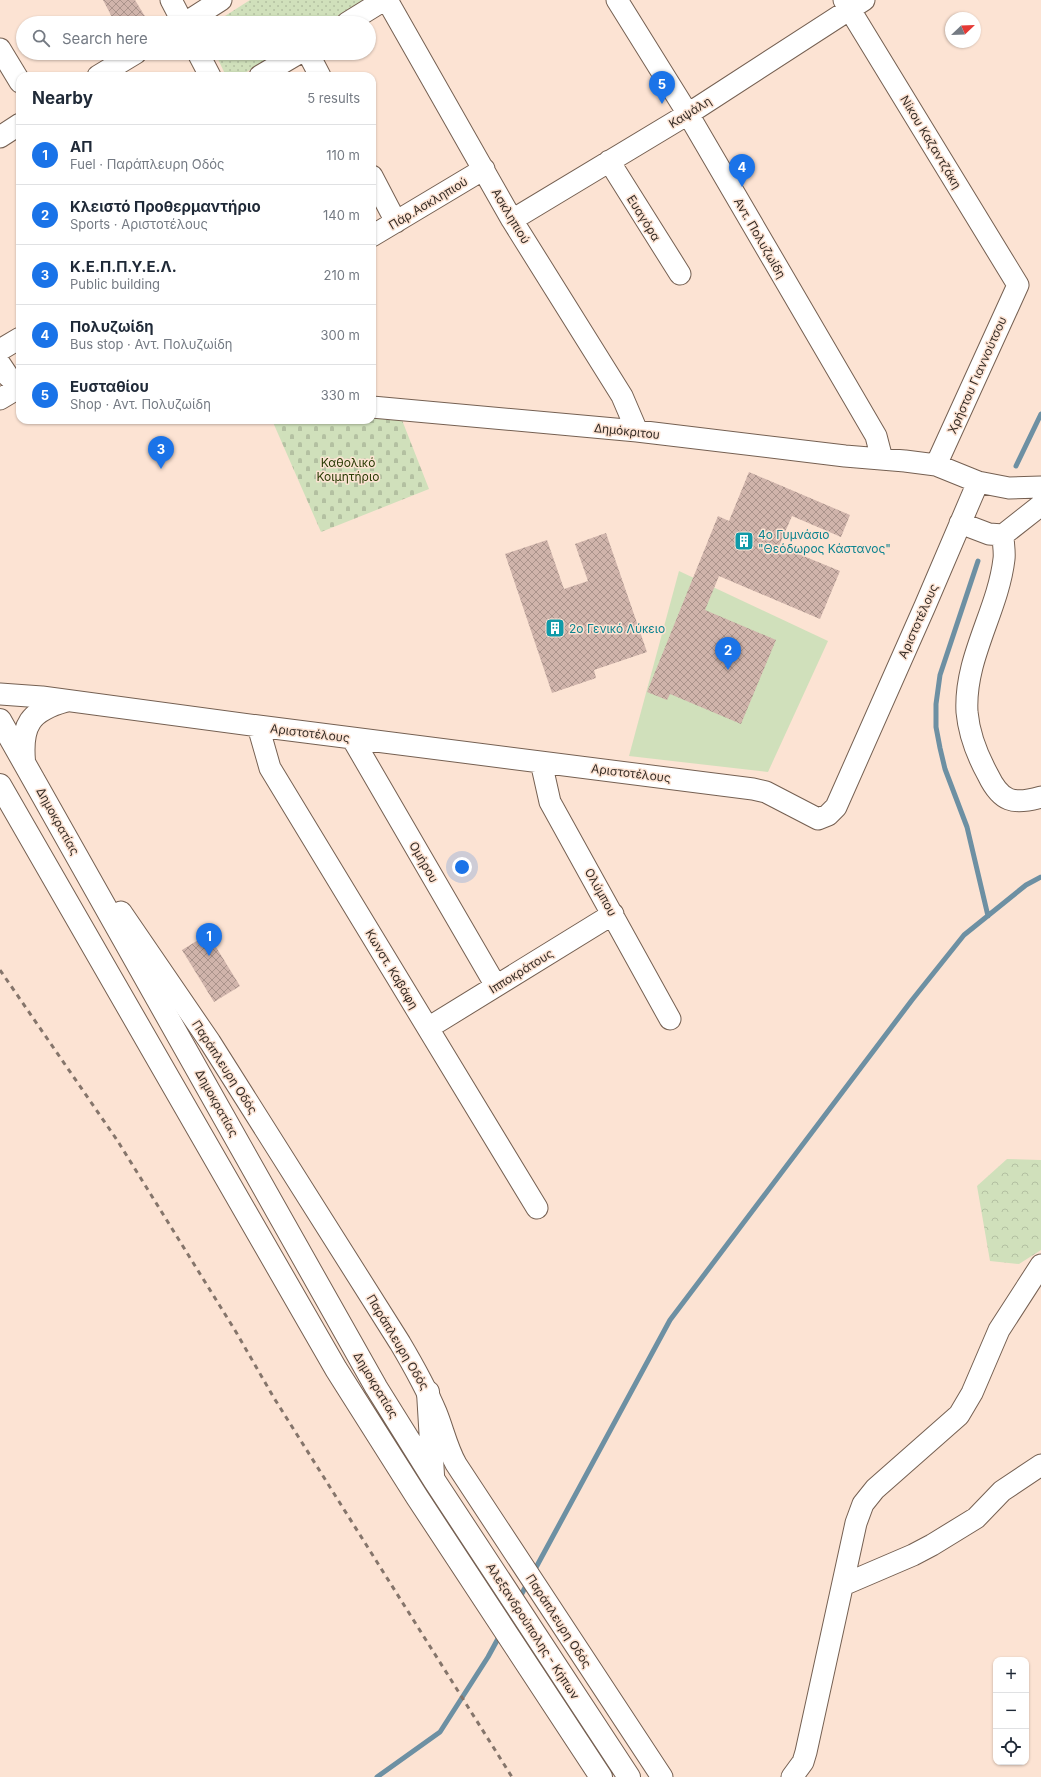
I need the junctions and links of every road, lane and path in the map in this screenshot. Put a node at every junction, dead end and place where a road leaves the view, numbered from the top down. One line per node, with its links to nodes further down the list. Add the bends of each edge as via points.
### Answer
1 (172, 0): 6 (street)
2 (221, 0): 7 (street)
3 (386, 0): 8 (street); 23 (street, Ασκληπιού)
4 (617, 0): 19 (street, Αντ. Πολυζωίδη)
5 (853, 3): 19 (street, Καψάλη); 29 (street, Νίκου Καζαντζάκη)
6 (180, 16)
7 (195, 16)
8 (360, 16)
9 (0, 49): 18 (street)
10 (124, 60): 14 (street)
11 (202, 60): 15 (street)
12 (287, 60): 16 (street)
13 (312, 60): 17 (street)
14 (105, 72)
15 (208, 72)
16 (267, 72)
17 (318, 72)
18 (16, 75)
19 (688, 114): 22 (street, Καψάλη); 38 (street, Αντ. Πολυζωίδη, via 876,436)
20 (16, 126): 21 (street)
21 (0, 136)
22 (609, 161): 25 (street, Καψάλη); 28 (street, Ευαγόρα)
23 (484, 169): 25 (street, Ασκληπιού); 26 (street, Πάρ.Ασκληπιού)
24 (376, 184): 26 (street)
25 (512, 220): 37 (street, Ασκληπιού, via 622,396)
26 (396, 222): 27 (street, Πάρ.Ασκληπιού)
27 (376, 234)
28 (680, 274)
29 (1018, 285): 39 (street, Χρήστου Γιαννούτσου)
30 (16, 340): 31 (street)
31 (0, 350)
32 (0, 364): 33 (street)
33 (16, 383)
34 (16, 389): 35 (street)
35 (0, 399)
36 (376, 407): 37 (street, Δημόκριτου)
37 (637, 431): 38 (street, Δημόκριτου)
38 (882, 459): 39 (street, Δημόκριτου)
39 (936, 465): 40 (street, Δημόκριτου)
40 (978, 482): 41 (street, Δημόκριτου, via 1009,488); 43 (street, Αριστοτέλους)
41 (1041, 487)
42 (1041, 505): 44 (street)
43 (960, 524): 44 (street, via 990,534); 51 (street, Αριστοτέλους, via 836,807 828,815 818,819 766,792 753,789)
44 (1003, 535): 53 (street, via 1005,558 997,597 974,659 967,712 981,763 1001,795 1013,802)
45 (0, 694): 46 (street, Αριστοτέλους)
46 (65, 700): 48 (street, Αριστοτέλους); 50 (highway, via 41,710 30,721 24,737)
47 (0, 720): 50 (highway, Δημοκρατίας)
48 (258, 726): 49 (street, Αριστοτέλους); 59 (street, Κωνστ. Καβάφη, via 270,768)
49 (352, 738): 51 (street, Αριστοτέλους); 57 (street, Ομήρου)
50 (25, 762): 54 (highway, Δημοκρατίας)
51 (541, 762): 56 (street, Ολύμπου, via 550,802)
52 (0, 785): 65 (highway, Δημοκρατίας, via 336,1369)
53 (1041, 797)
54 (77, 856): 55 (highway); 64 (highway, Δημοκρατίας, via 362,1363)
55 (121, 912): 62 (street, Παράπλευρη Οδός, via 210,1042 400,1343)
56 (613, 914): 57 (street, Ιπποκράτους); 58 (street, Ολύμπου)
57 (496, 986): 59 (street, Ιπποκράτους)
58 (670, 1019)
59 (428, 1028): 60 (street, Κωνστ. Καβάφη)
60 (538, 1208)
61 (1041, 1265): 66 (street, via 999,1330 972,1393 959,1415 875,1489 863,1504 856,1523)
62 (428, 1392): 64 (highway); 69 (street, Παράπλευρη Οδός, via 456,1464)
63 (1041, 1465): 66 (street, via 1002,1491 976,1518 932,1545)
64 (435, 1482): 68 (highway, Αλεξανδρούπολης - Κήπων)
65 (417, 1497): 67 (highway, Αλεξανδρούπολης - Κήπων)
66 (843, 1585): 70 (street, via 806,1752 803,1762)
67 (597, 1771)
68 (629, 1777)
69 (662, 1777)
70 (792, 1777)

